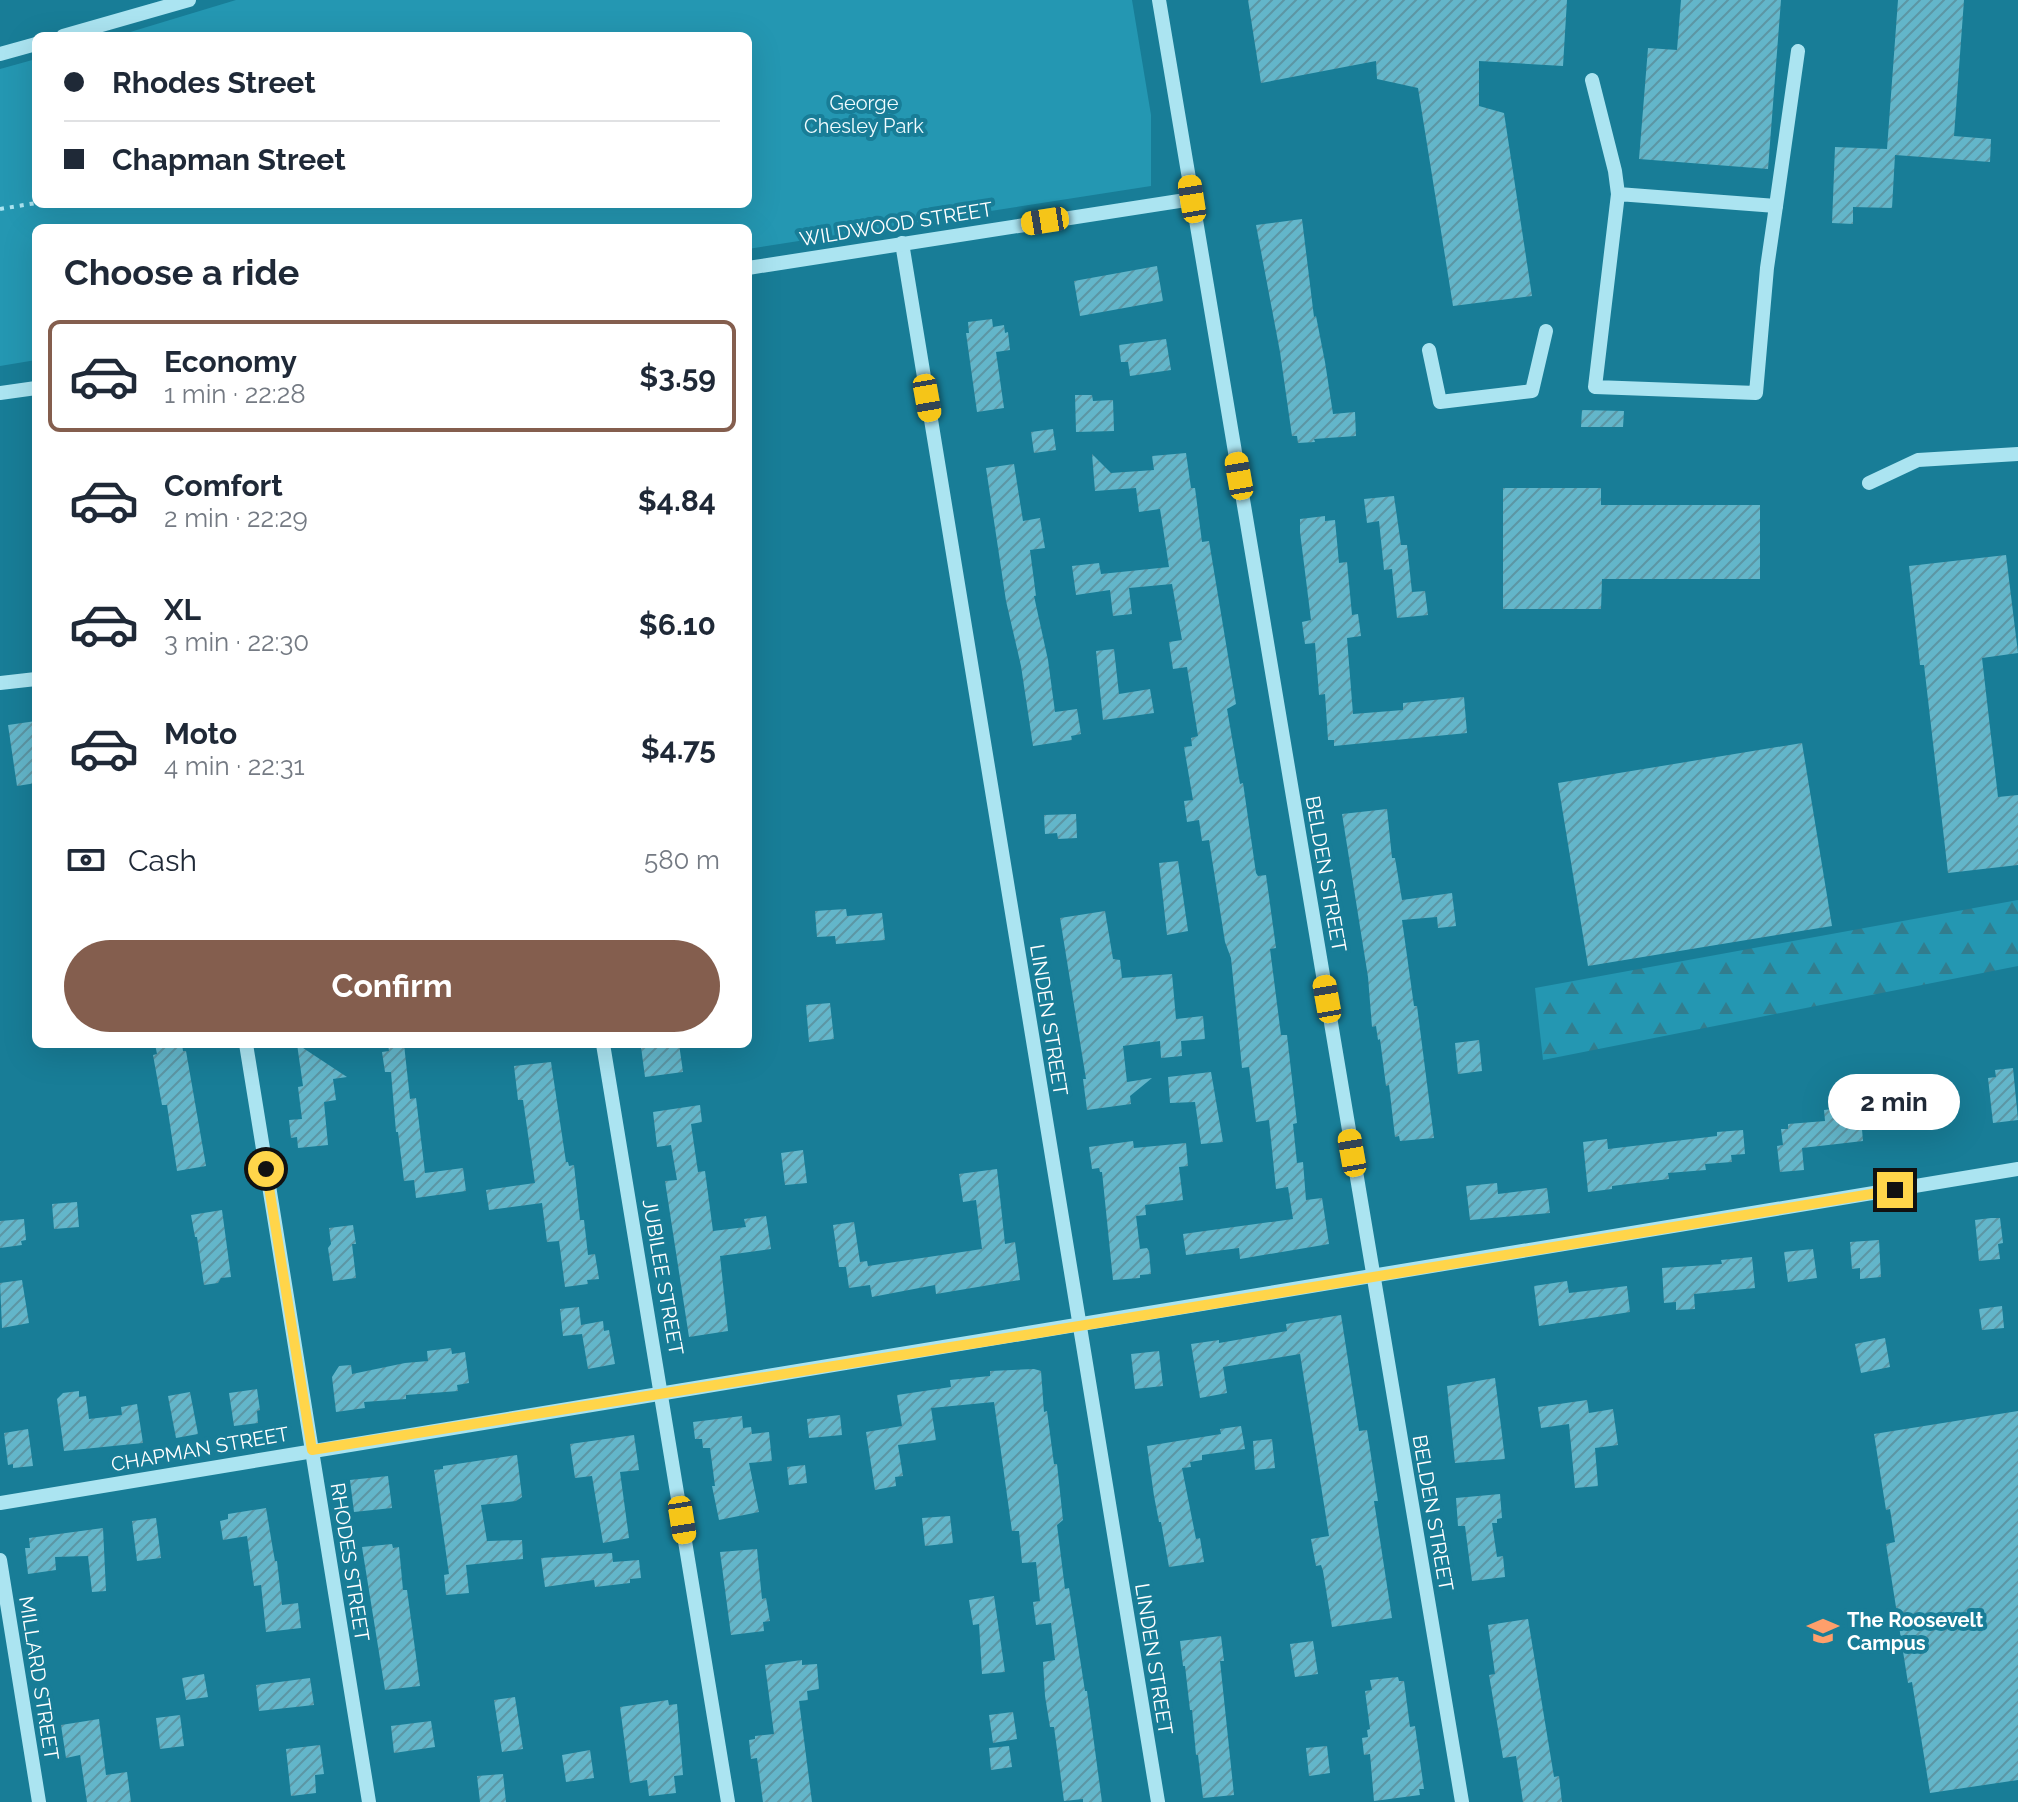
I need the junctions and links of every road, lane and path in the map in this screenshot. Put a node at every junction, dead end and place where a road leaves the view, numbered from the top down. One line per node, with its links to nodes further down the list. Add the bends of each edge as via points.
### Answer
1 (189, 0): 3 (street)
2 (1159, 0): 9 (street, BELDEN STREET)
3 (77, 32)
4 (32, 45): 6 (street)
5 (1798, 51): 11 (street)
6 (0, 54)
7 (1592, 80): 8 (street)
8 (1618, 194): 11 (street); 11 (street, via 1595,387 1756,393)
9 (1192, 199): 13 (street, WILDWOOD STREET); 26 (street, BELDEN STREET)
10 (32, 204): 12 (path)
11 (1776, 206)
12 (0, 209)
13 (902, 243): 14 (street, WILDWOOD STREET); 27 (street, LINDEN STREET)
14 (752, 267)
15 (1546, 331): 16 (street, via 1532,391 1440,402)
16 (1429, 350)
17 (32, 389): 18 (street)
18 (0, 393)
19 (2018, 454): 20 (street, via 1918,460)
20 (1869, 483)
21 (32, 679): 22 (street)
22 (0, 683)
23 (247, 1048): 29 (street, RHODES STREET)
24 (604, 1048): 28 (street, JUBILEE STREET)
25 (2018, 1169): 26 (street, CHAPMAN STREET)
26 (1373, 1276): 27 (street, CHAPMAN STREET); 36 (street, BELDEN STREET)
27 (1079, 1326): 28 (street, CHAPMAN STREET); 35 (street, LINDEN STREET)
28 (662, 1394): 29 (street, CHAPMAN STREET); 34 (street, JUBILEE STREET)
29 (312, 1450): 30 (street, CHAPMAN STREET); 33 (street, RHODES STREET)
30 (0, 1503)
31 (0, 1560): 32 (street, MILLARD STREET)
32 (39, 1802)
33 (369, 1802)
34 (728, 1802)
35 (1158, 1802)
36 (1462, 1802)

